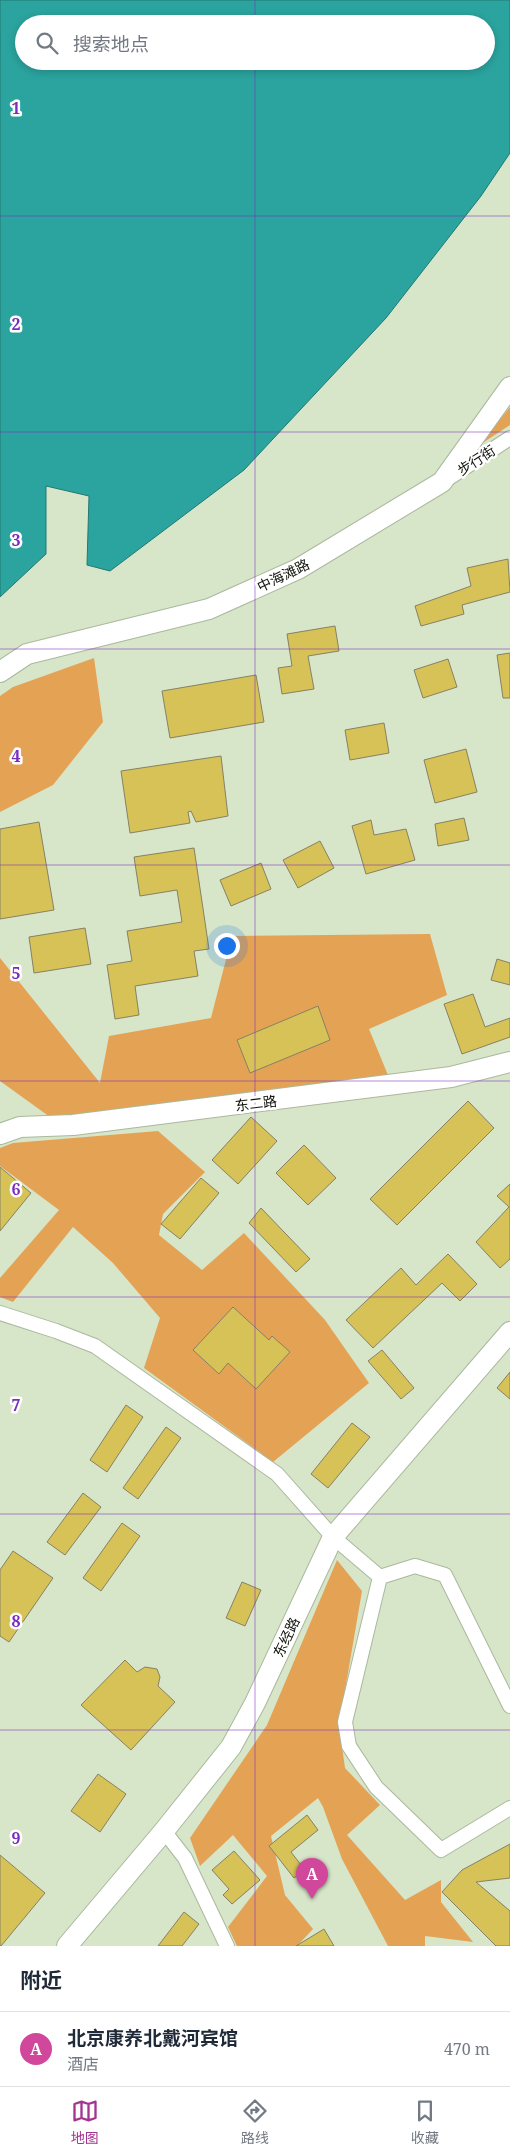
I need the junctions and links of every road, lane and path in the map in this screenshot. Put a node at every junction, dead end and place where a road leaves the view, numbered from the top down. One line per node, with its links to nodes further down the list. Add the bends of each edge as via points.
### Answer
1 (510, 387): 3 (main road, 中海滩路)
2 (510, 438): 3 (street, 步行街)
3 (442, 482): 4 (main road, 中海滩路, via 298,569 209,609 27,654)
4 (0, 672)
5 (510, 1062): 6 (main road, 东二路, via 452,1077 73,1125 20,1127)
6 (0, 1134)
7 (0, 1313): 9 (street, via 95,1346 276,1474)
8 (510, 1332): 9 (main road, 东经路)
9 (333, 1537): 10 (street); 13 (main road, 东经路, via 256,1703 232,1747)
10 (380, 1577): 11 (street, via 415,1566 445,1575); 12 (street, via 345,1722 349,1746 376,1787 441,1850)
11 (510, 1706)
12 (510, 1808)
13 (164, 1832): 14 (main road, 东经路); 15 (street, via 185,1858)
14 (68, 1946)
15 (227, 1946)

